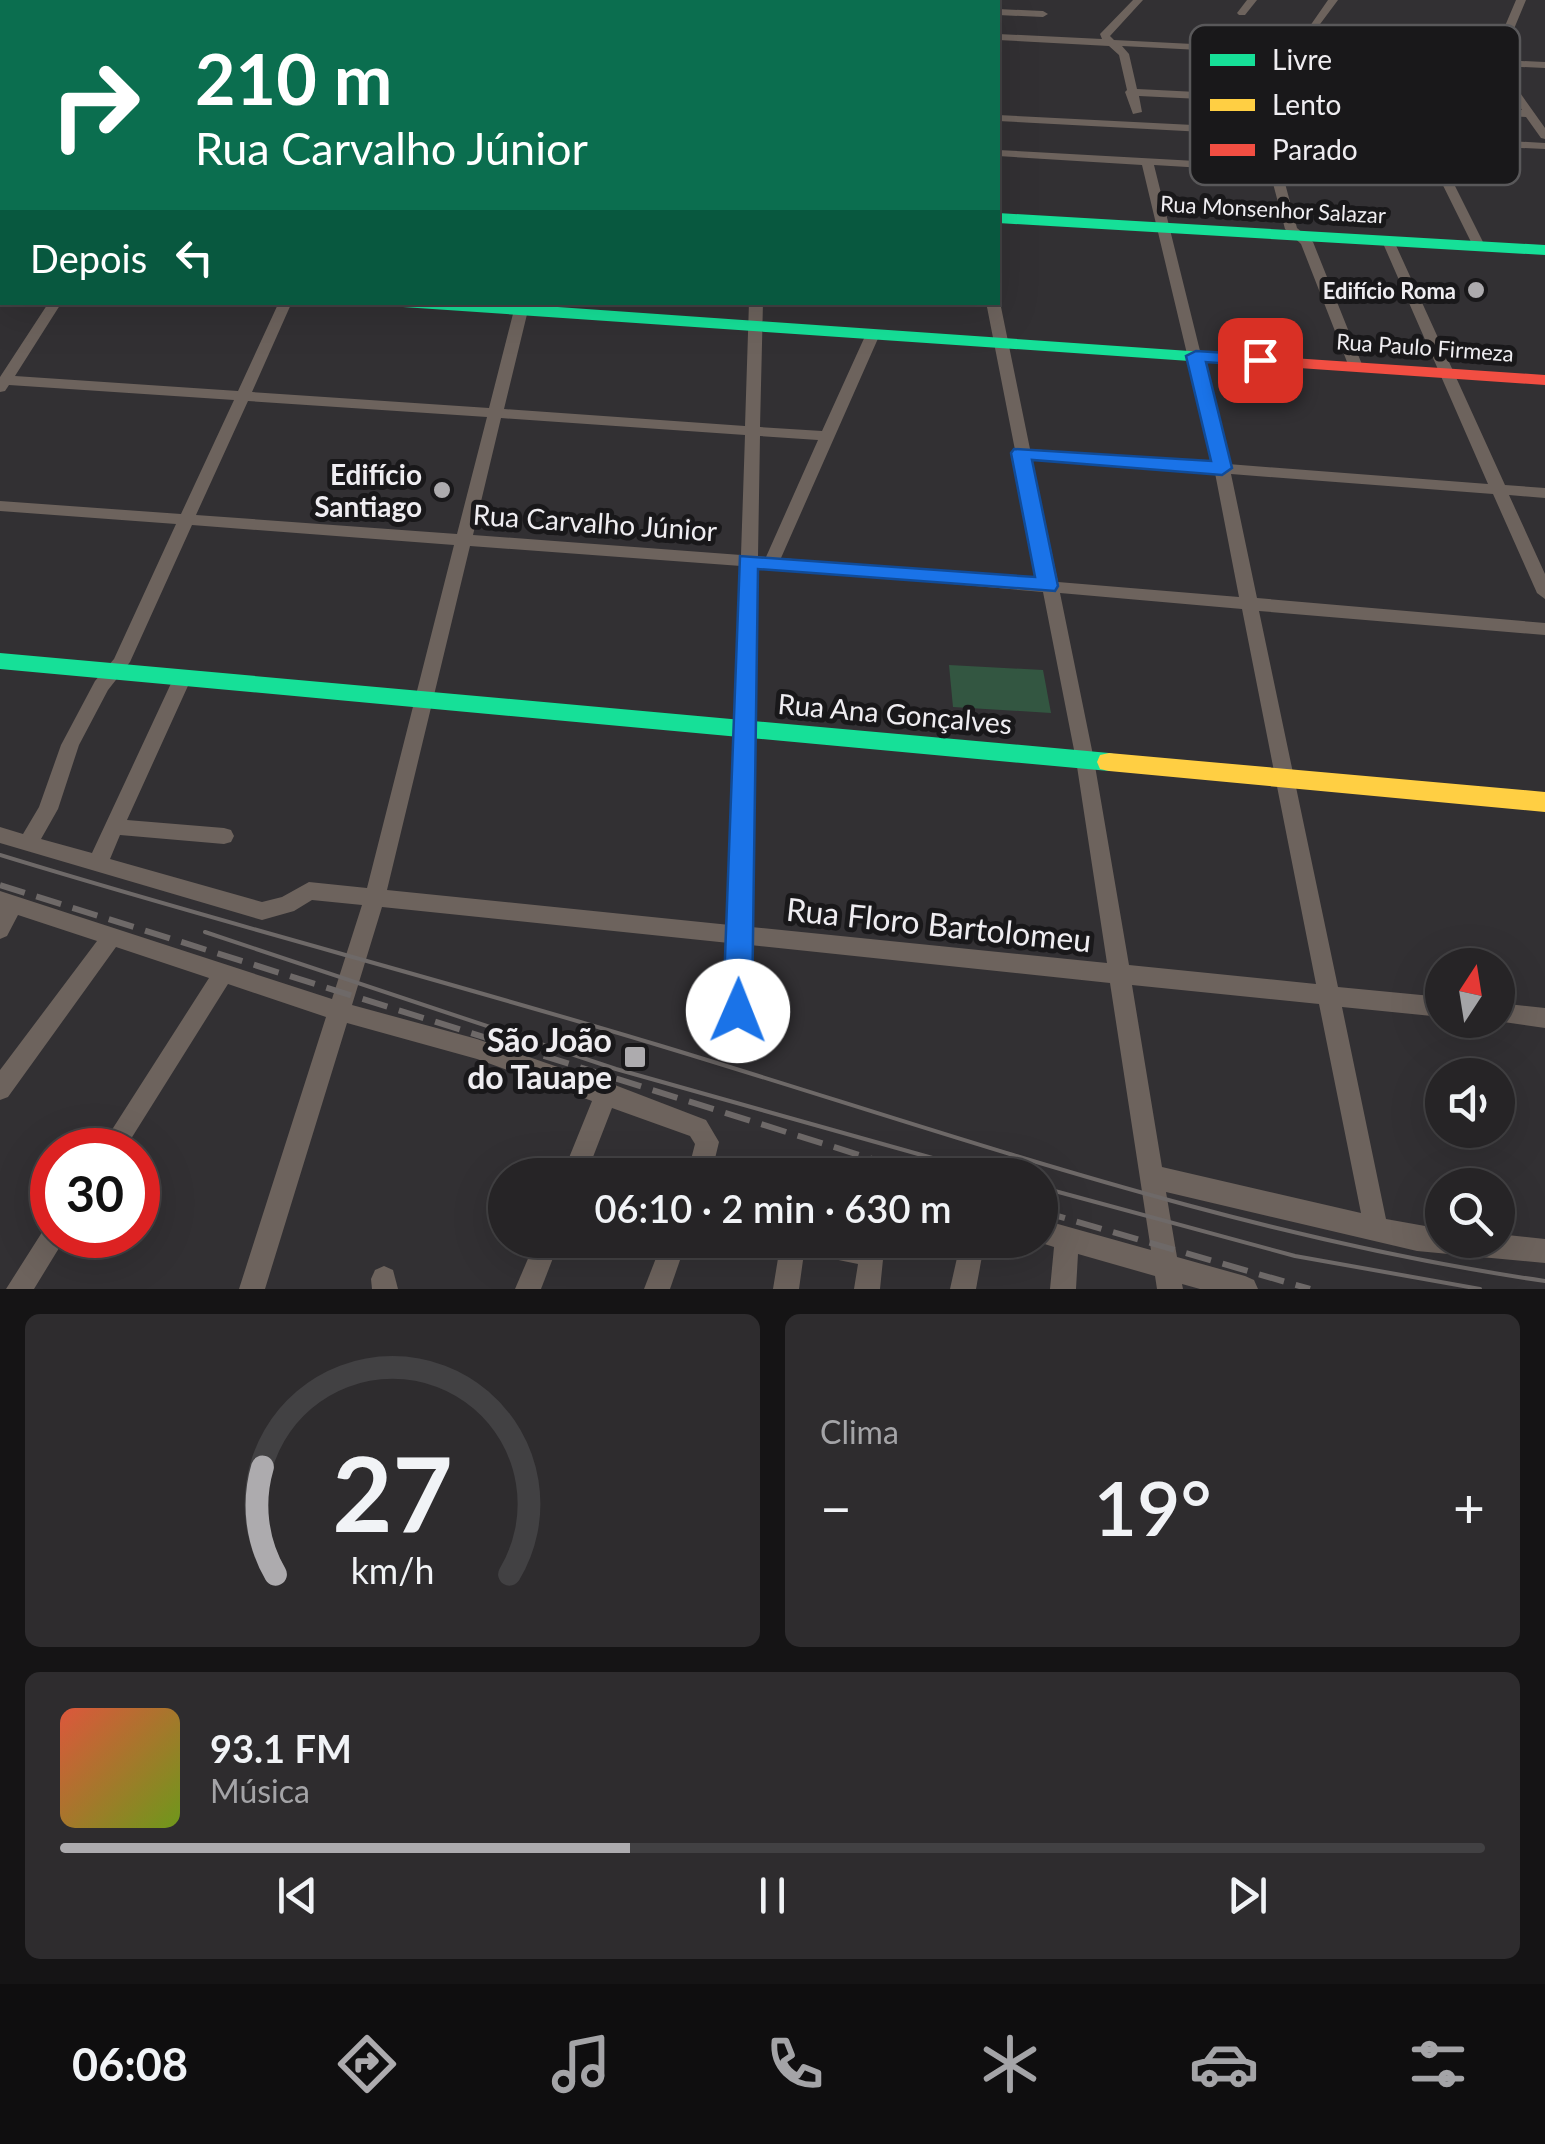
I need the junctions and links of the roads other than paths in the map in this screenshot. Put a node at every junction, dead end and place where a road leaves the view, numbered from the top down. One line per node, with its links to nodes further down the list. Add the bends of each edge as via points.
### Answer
1 (1138, 0): 11 (street, via 1105,32)
2 (1252, 0): 7 (street)
3 (1333, 0): 8 (street)
4 (1521, 0): 9 (street)
5 (1047, 8): 6 (street)
6 (1000, 12)
7 (1242, 12)
8 (1313, 25)
9 (1510, 25)
10 (1000, 37): 11 (street)
11 (1116, 43): 12 (street); 15 (street)
12 (1190, 47)
13 (1520, 64): 14 (street)
14 (1545, 65)
15 (1130, 92): 16 (street); 18 (street)
16 (1190, 95)
17 (1520, 100): 20 (street)
18 (1137, 112)
19 (1520, 113): 20 (street)
20 (1530, 114): 23 (street)
21 (1000, 118): 22 (street)
22 (1190, 127)
23 (1545, 136)
24 (1520, 145): 25 (street)
25 (1545, 146)
26 (1000, 153): 27 (street)
27 (1147, 161): 28 (street); 32 (street)
28 (1190, 163)
29 (1279, 185): 33 (street, via 1291,229)
30 (1449, 185): 35 (street)
31 (1000, 218): 32 (street, Rua Monsenhor Salazar)
32 (1162, 228): 33 (street, Rua Monsenhor Salazar); 46 (street)
33 (1299, 235): 34 (street, Rua Monsenhor Salazar); 47 (street)
34 (1388, 241): 35 (street, Rua Monsenhor Salazar); 48 (street)
35 (1479, 246): 36 (street, Rua Monsenhor Salazar)
36 (1545, 250)
37 (54, 305): 50 (street)
38 (285, 305): 51 (street)
39 (483, 305): 41 (street, Rua Paulo Firmeza)
40 (994, 305): 45 (street)
41 (522, 306): 42 (street, Rua Paulo Firmeza); 52 (street)
42 (636, 310): 43 (street, Rua Paulo Firmeza)
43 (755, 314): 44 (street, Rua Paulo Firmeza); 53 (street)
44 (874, 334): 45 (street, Rua Paulo Firmeza); 54 (street)
45 (999, 342): 46 (street, Rua Paulo Firmeza); 55 (street)
46 (1196, 356): 47 (street, Rua Paulo Firmeza); 56 (street)
47 (1356, 367): 48 (street, Rua Paulo Firmeza)
48 (1450, 374): 49 (street, Rua Paulo Firmeza); 57 (street)
49 (1545, 380)
50 (3, 384): 51 (street)
51 (244, 397): 52 (street); 60 (street)
52 (496, 414): 53 (street); 61 (street)
53 (752, 431): 54 (street); 62 (street)
54 (828, 436): 63 (street)
55 (1021, 453): 56 (street); 64 (street)
56 (1222, 468): 57 (street); 66 (street)
57 (1500, 490): 58 (street); 65 (street)
58 (1545, 493)
59 (0, 506): 60 (street, Rua Carvalho Júnior)
60 (186, 521): 61 (street, Rua Carvalho Júnior); 69 (street)
61 (465, 540): 62 (street, Rua Carvalho Júnior); 71 (street)
62 (748, 561): 63 (street, Rua Carvalho Júnior); 72 (street)
63 (770, 563): 64 (street, Rua Carvalho Júnior)
64 (1048, 586): 66 (street, Rua Carvalho Júnior); 73 (street)
65 (1545, 593)
66 (1250, 603): 67 (street, Rua Carvalho Júnior); 74 (street)
67 (1545, 628)
68 (0, 661): 69 (street, Rua Ana Gonçalves)
69 (116, 672): 70 (street, Rua Ana Gonçalves); 79 (street, via 100,686)
70 (183, 677): 71 (street, Rua Ana Gonçalves); 76 (street)
71 (426, 697): 72 (street, Rua Ana Gonçalves); 81 (street)
72 (746, 730): 73 (street, Rua Ana Gonçalves); 85 (street)
73 (1085, 760): 74 (street, Rua Ana Gonçalves); 87 (street)
74 (1285, 778): 75 (street, Rua Ana Gonçalves); 88 (street)
75 (1545, 802)
76 (116, 827): 78 (street); 80 (street)
77 (0, 835): 79 (street)
78 (224, 836)
79 (28, 844): 80 (street)
80 (97, 864): 81 (street, Rua Floro Bartolomeu, via 262,911 310,891)
81 (374, 897): 85 (street, Rua Floro Bartolomeu); 89 (street)
82 (6, 902): 83 (street); 84 (street)
83 (0, 930)
84 (113, 935): 86 (street); 94 (street)
85 (739, 935): 87 (street, Rua Floro Bartolomeu); 93 (street)
86 (223, 974): 89 (street); 96 (street)
87 (1120, 977): 88 (street, Rua Floro Bartolomeu); 99 (street)
88 (1332, 996): 90 (street, Rua Floro Bartolomeu); 100 (street)
89 (341, 1002): 95 (street); 112 (street)
90 (1425, 1005)
91 (1515, 1015): 92 (street)
92 (1545, 1018)
93 (737, 1050)
94 (0, 1089)
95 (607, 1093): 97 (street); 98 (street, via 698,1128 706,1142)
96 (125, 1128)
97 (581, 1158)
98 (703, 1158)
99 (1154, 1177): 100 (street); 110 (street)
100 (1376, 1229): 103 (street)
101 (1058, 1237): 102 (street)
102 (1068, 1240): 110 (street); 118 (street)
103 (1545, 1251)
104 (40, 1258): 111 (street)
105 (541, 1258): 113 (street)
106 (669, 1258): 114 (street)
107 (790, 1258): 115 (street)
108 (871, 1258): 116 (street)
109 (969, 1258): 117 (street)
110 (1170, 1279): 119 (street)
111 (19, 1289)
112 (252, 1289)
113 (528, 1289)
114 (657, 1289)
115 (786, 1289)
116 (867, 1289)
117 (963, 1289)
118 (1063, 1289)
119 (1245, 1289)

